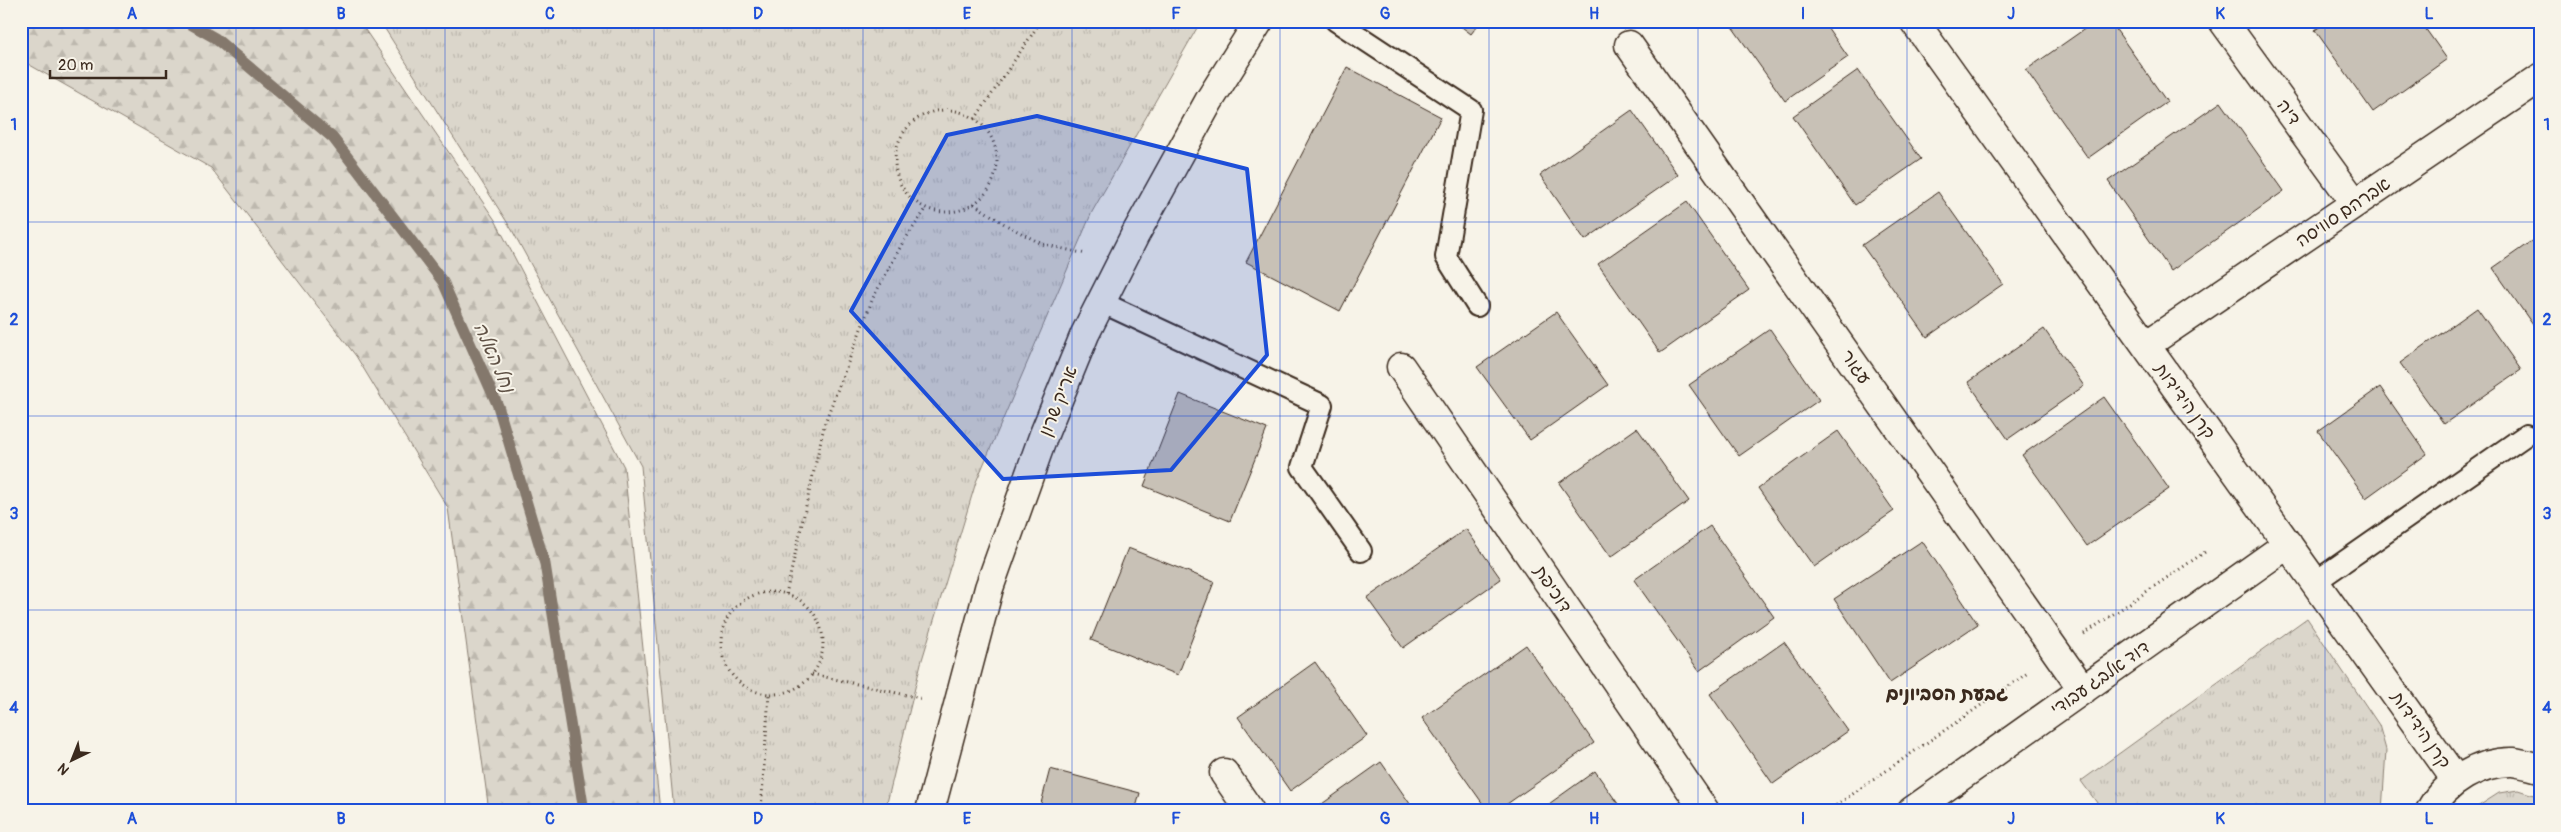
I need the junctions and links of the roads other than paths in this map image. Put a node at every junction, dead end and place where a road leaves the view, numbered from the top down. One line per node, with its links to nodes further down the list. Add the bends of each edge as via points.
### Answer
1 (1259, 21): 8 (street, אריק שרון, via 1209,101)
2 (1336, 21): 9 (lane, via 1471,110 1446,257)
3 (1914, 21): 10 (street, קרן הידידות)
4 (2223, 21): 7 (street, דיה)
5 (1629, 45): 16 (street, עגור)
6 (2540, 78): 7 (street, אברהם סוויסה)
7 (2355, 203): 10 (street, אברהם סוויסה)
8 (1101, 302): 14 (lane, via 1322,406 1302,467); 20 (street, אריק שרון, via 1044,434 989,588)
9 (1477, 306)
10 (2146, 345): 13 (street, קרן הידידות)
11 (1402, 367): 22 (street, דוכיפת)
12 (2526, 435): 15 (lane)
13 (2288, 544): 15 (street, קרן הידידות); 16 (street, דוד אלבג עבודי)
14 (1361, 551)
15 (2315, 582): 19 (street, קרן הידידות)
16 (2083, 690): 23 (street, דוד אלבג עבודי)
17 (2540, 768): 19 (street, via 2513,762 2483,766)
18 (1224, 773): 21 (street)
19 (2456, 780): 24 (street, via 2434,802)
20 (930, 811)
21 (1250, 811)
22 (1705, 811)
23 (1912, 811)
24 (2430, 811)

